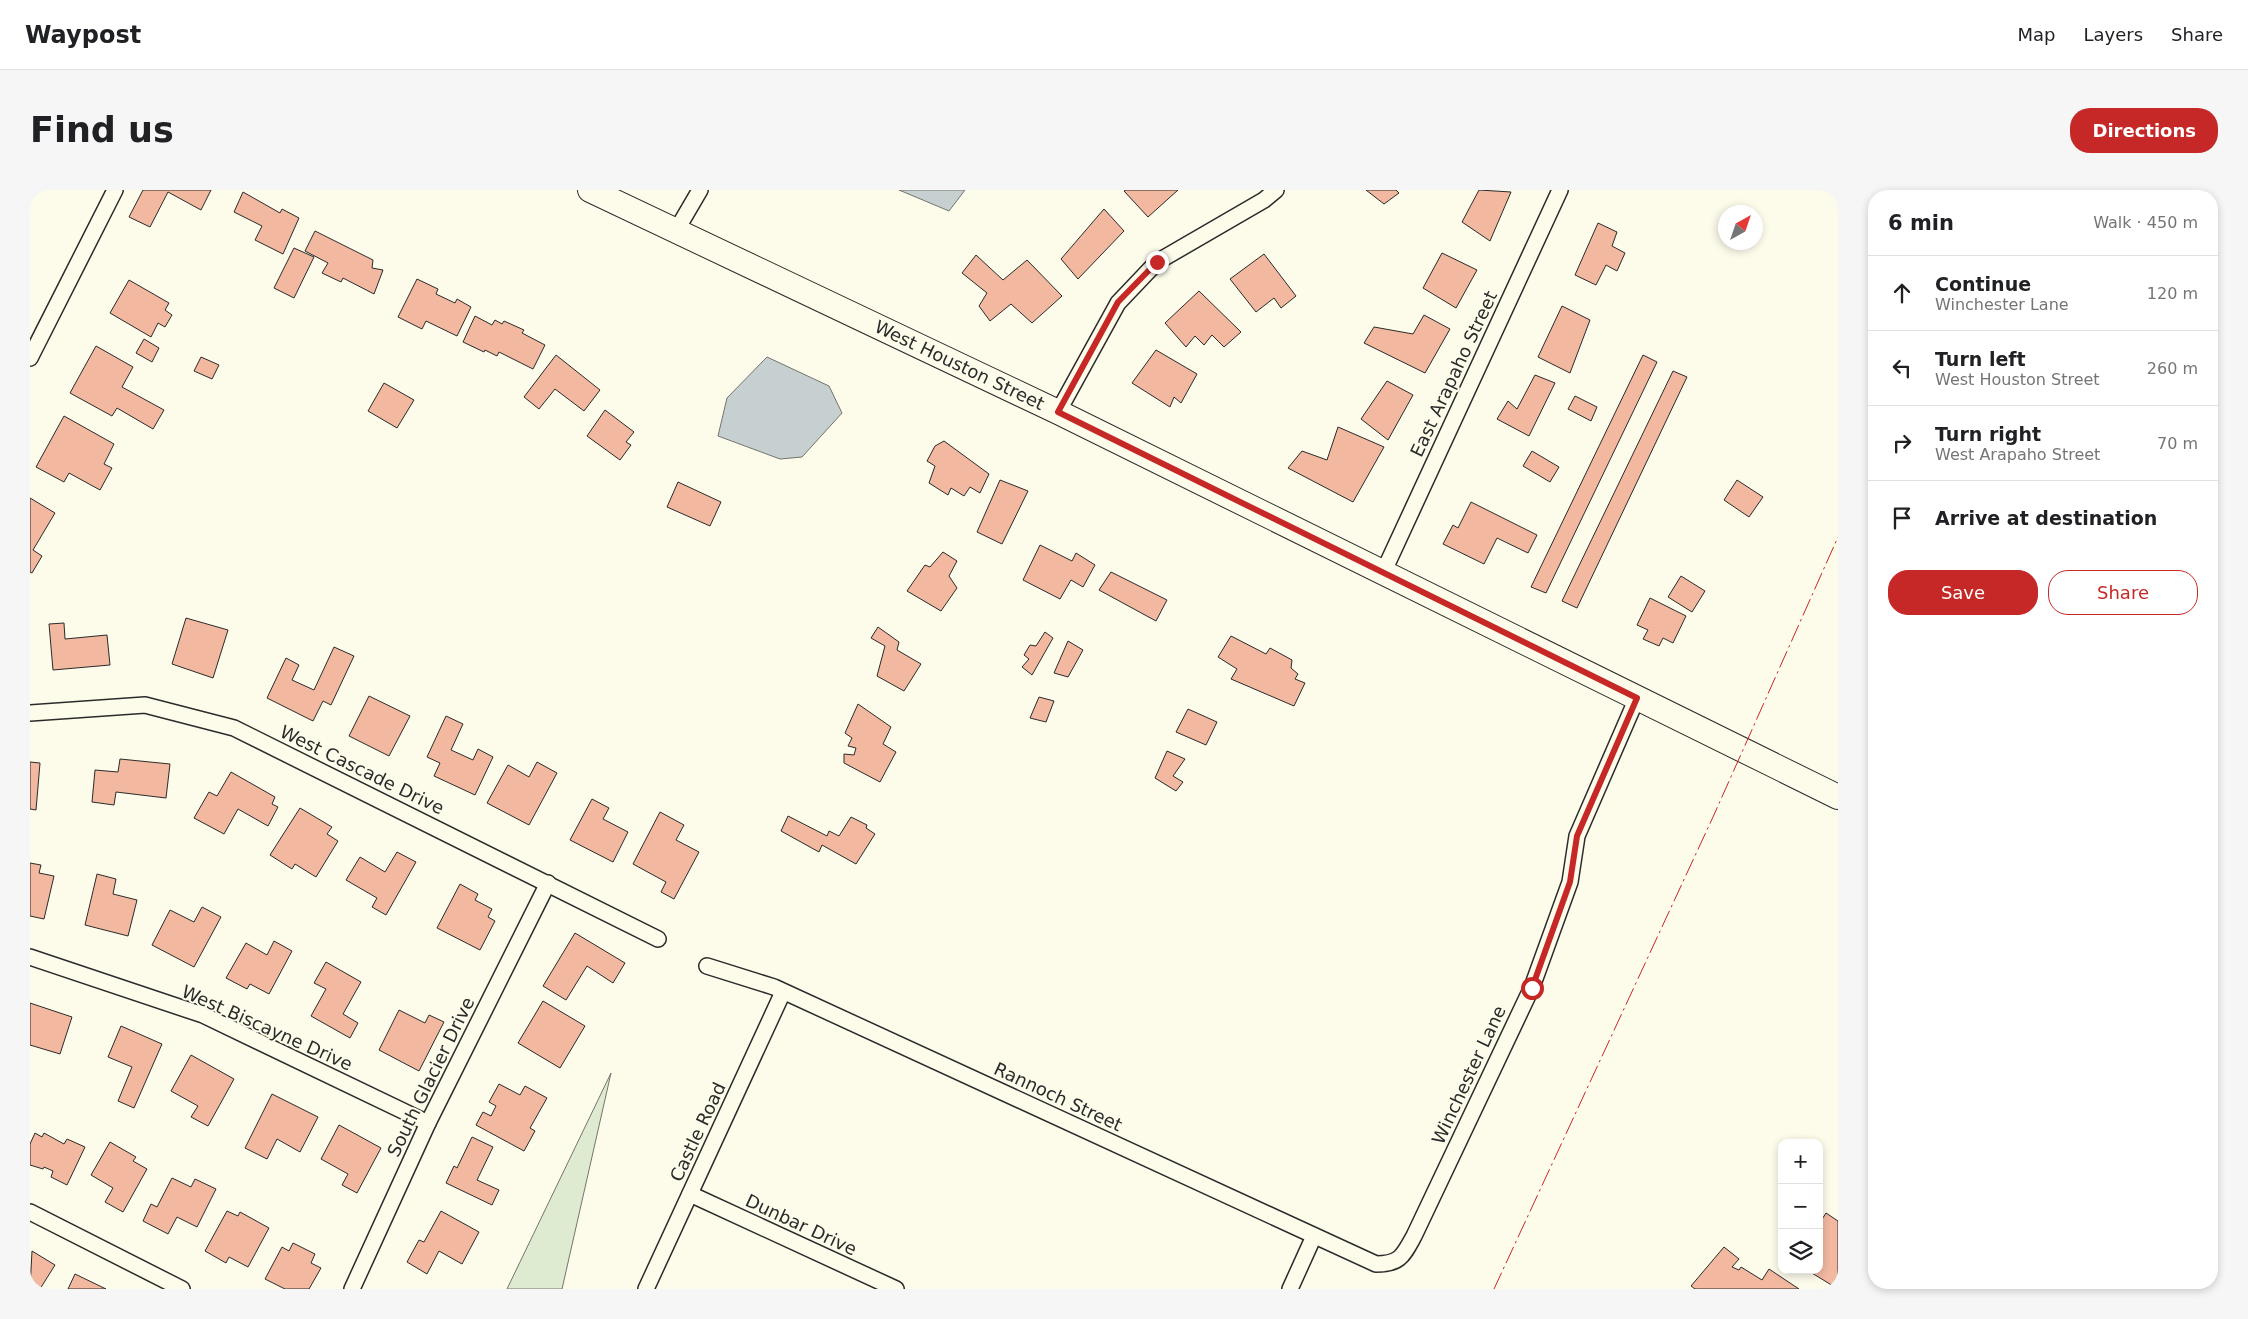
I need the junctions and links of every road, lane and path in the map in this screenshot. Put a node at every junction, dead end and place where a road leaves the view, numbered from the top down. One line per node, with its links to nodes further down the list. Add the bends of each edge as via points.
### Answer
1 (116, 190): 7 (street)
2 (590, 190): 6 (main road, West Houston Street)
3 (700, 190): 6 (street)
4 (1276, 190): 8 (street, via 1157,262 1118,302)
5 (1560, 190): 9 (street, East Arapaho Street)
6 (676, 231): 8 (main road, West Houston Street)
7 (30, 358)
8 (1058, 412): 9 (main road, West Houston Street)
9 (1383, 573): 10 (main road, West Houston Street)
10 (1637, 698): 12 (main road, West Houston Street); 22 (street, Winchester Lane, via 1577,836 1570,882 1532,988 1414,1236 1403,1255)
11 (30, 713): 13 (street, West Cascade Drive, via 145,705 234,728)
12 (1838, 797)
13 (548, 883): 14 (street, West Cascade Drive); 18 (street, South Glacier Drive)
14 (658, 939)
15 (30, 957): 18 (street, West Biscayne Drive, via 203,1016)
16 (707, 966): 17 (street, Rannoch Street)
17 (783, 992): 19 (street, Castle Road); 21 (street, Rannoch Street)
18 (428, 1123): 24 (street, South Glacier Drive)
19 (690, 1194): 25 (street, Castle Road); 26 (street, Dunbar Drive)
20 (30, 1212): 23 (street)
21 (1314, 1236): 22 (street, Rannoch Street, via 1376,1264); 27 (street)
22 (1391, 1264)
23 (182, 1289)
24 (352, 1289)
25 (646, 1289)
26 (896, 1289)
27 (1290, 1289)

